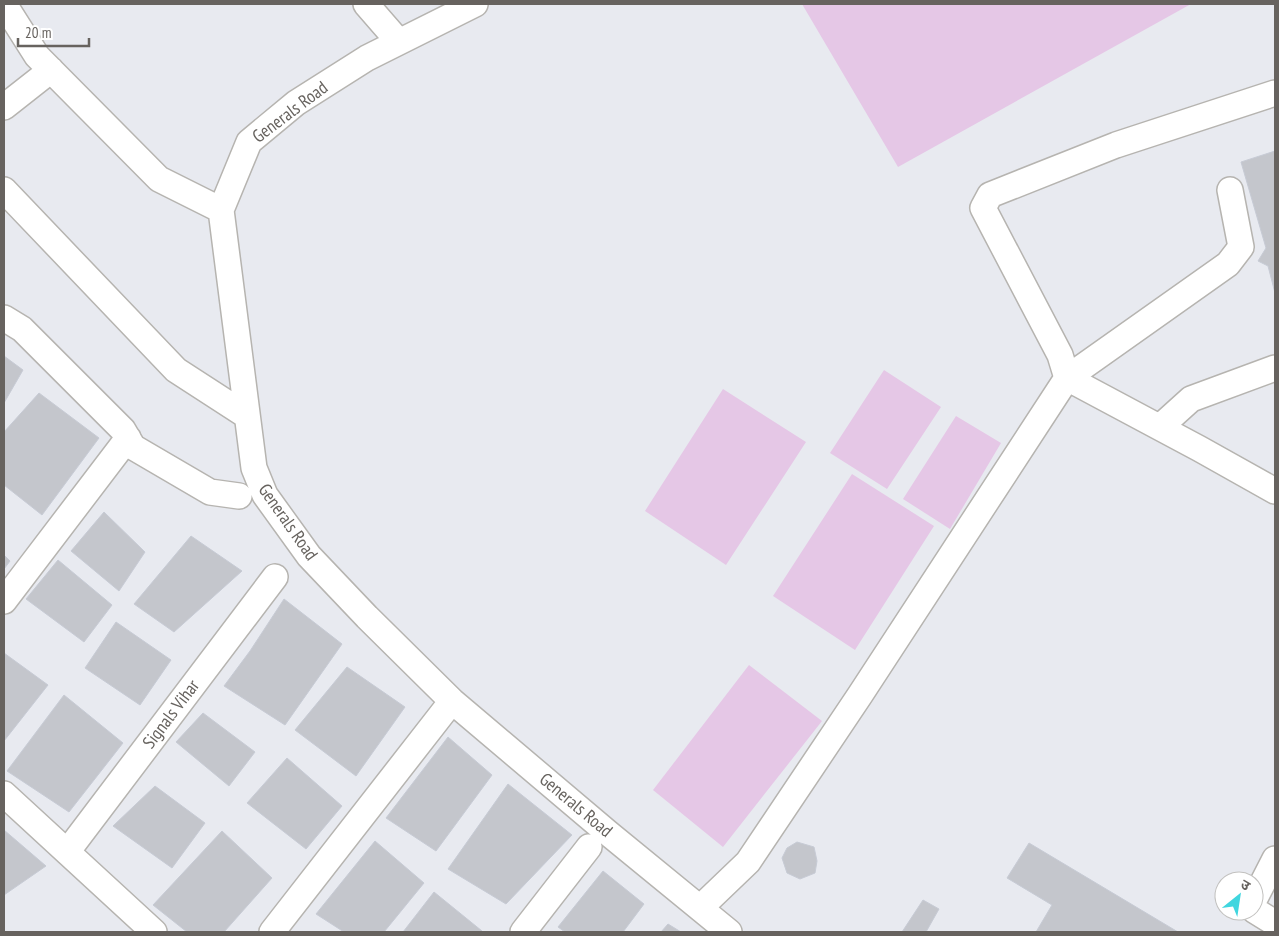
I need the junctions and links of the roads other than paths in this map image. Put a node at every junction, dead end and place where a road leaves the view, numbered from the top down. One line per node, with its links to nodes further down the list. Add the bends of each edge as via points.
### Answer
1 (4, 4): 5 (street, via 37,56)
2 (366, 4): 4 (street)
3 (474, 4): 4 (street, Generals Road)
4 (399, 42): 10 (street, Generals Road, via 367,58 296,103 249,142)
5 (50, 70): 7 (street); 10 (street, via 160,179)
6 (1275, 93): 13 (street, via 1116,145 990,196 983,208 1060,355)
7 (4, 107)
8 (4, 190): 14 (street, via 176,370)
9 (1230, 190): 13 (street, via 1240,247 1228,264)
10 (221, 210): 14 (street, Generals Road)
11 (4, 318): 16 (street, via 22,329)
12 (1275, 368): 15 (street, via 1190,399)
13 (1067, 378): 15 (street); 27 (street, via 748,862)
14 (247, 416): 21 (street, Generals Road, via 254,468 264,495 289,530 367,618)
15 (1160, 427): 17 (street)
16 (128, 438): 18 (street, via 133,447 210,492); 20 (street)
17 (1275, 491)
18 (239, 496)
19 (275, 576): 24 (street, Signals Vihar)
20 (4, 601)
21 (452, 701): 27 (street, Generals Road); 31 (street)
22 (4, 794): 24 (street)
23 (589, 847): 32 (street)
24 (67, 852): 30 (street)
25 (1275, 859): 26 (street)
26 (1264, 880)
27 (700, 908): 33 (street, Generals Road)
28 (1264, 916): 29 (street)
29 (1275, 923)
30 (154, 932)
31 (272, 932)
32 (523, 932)
33 (729, 932)

